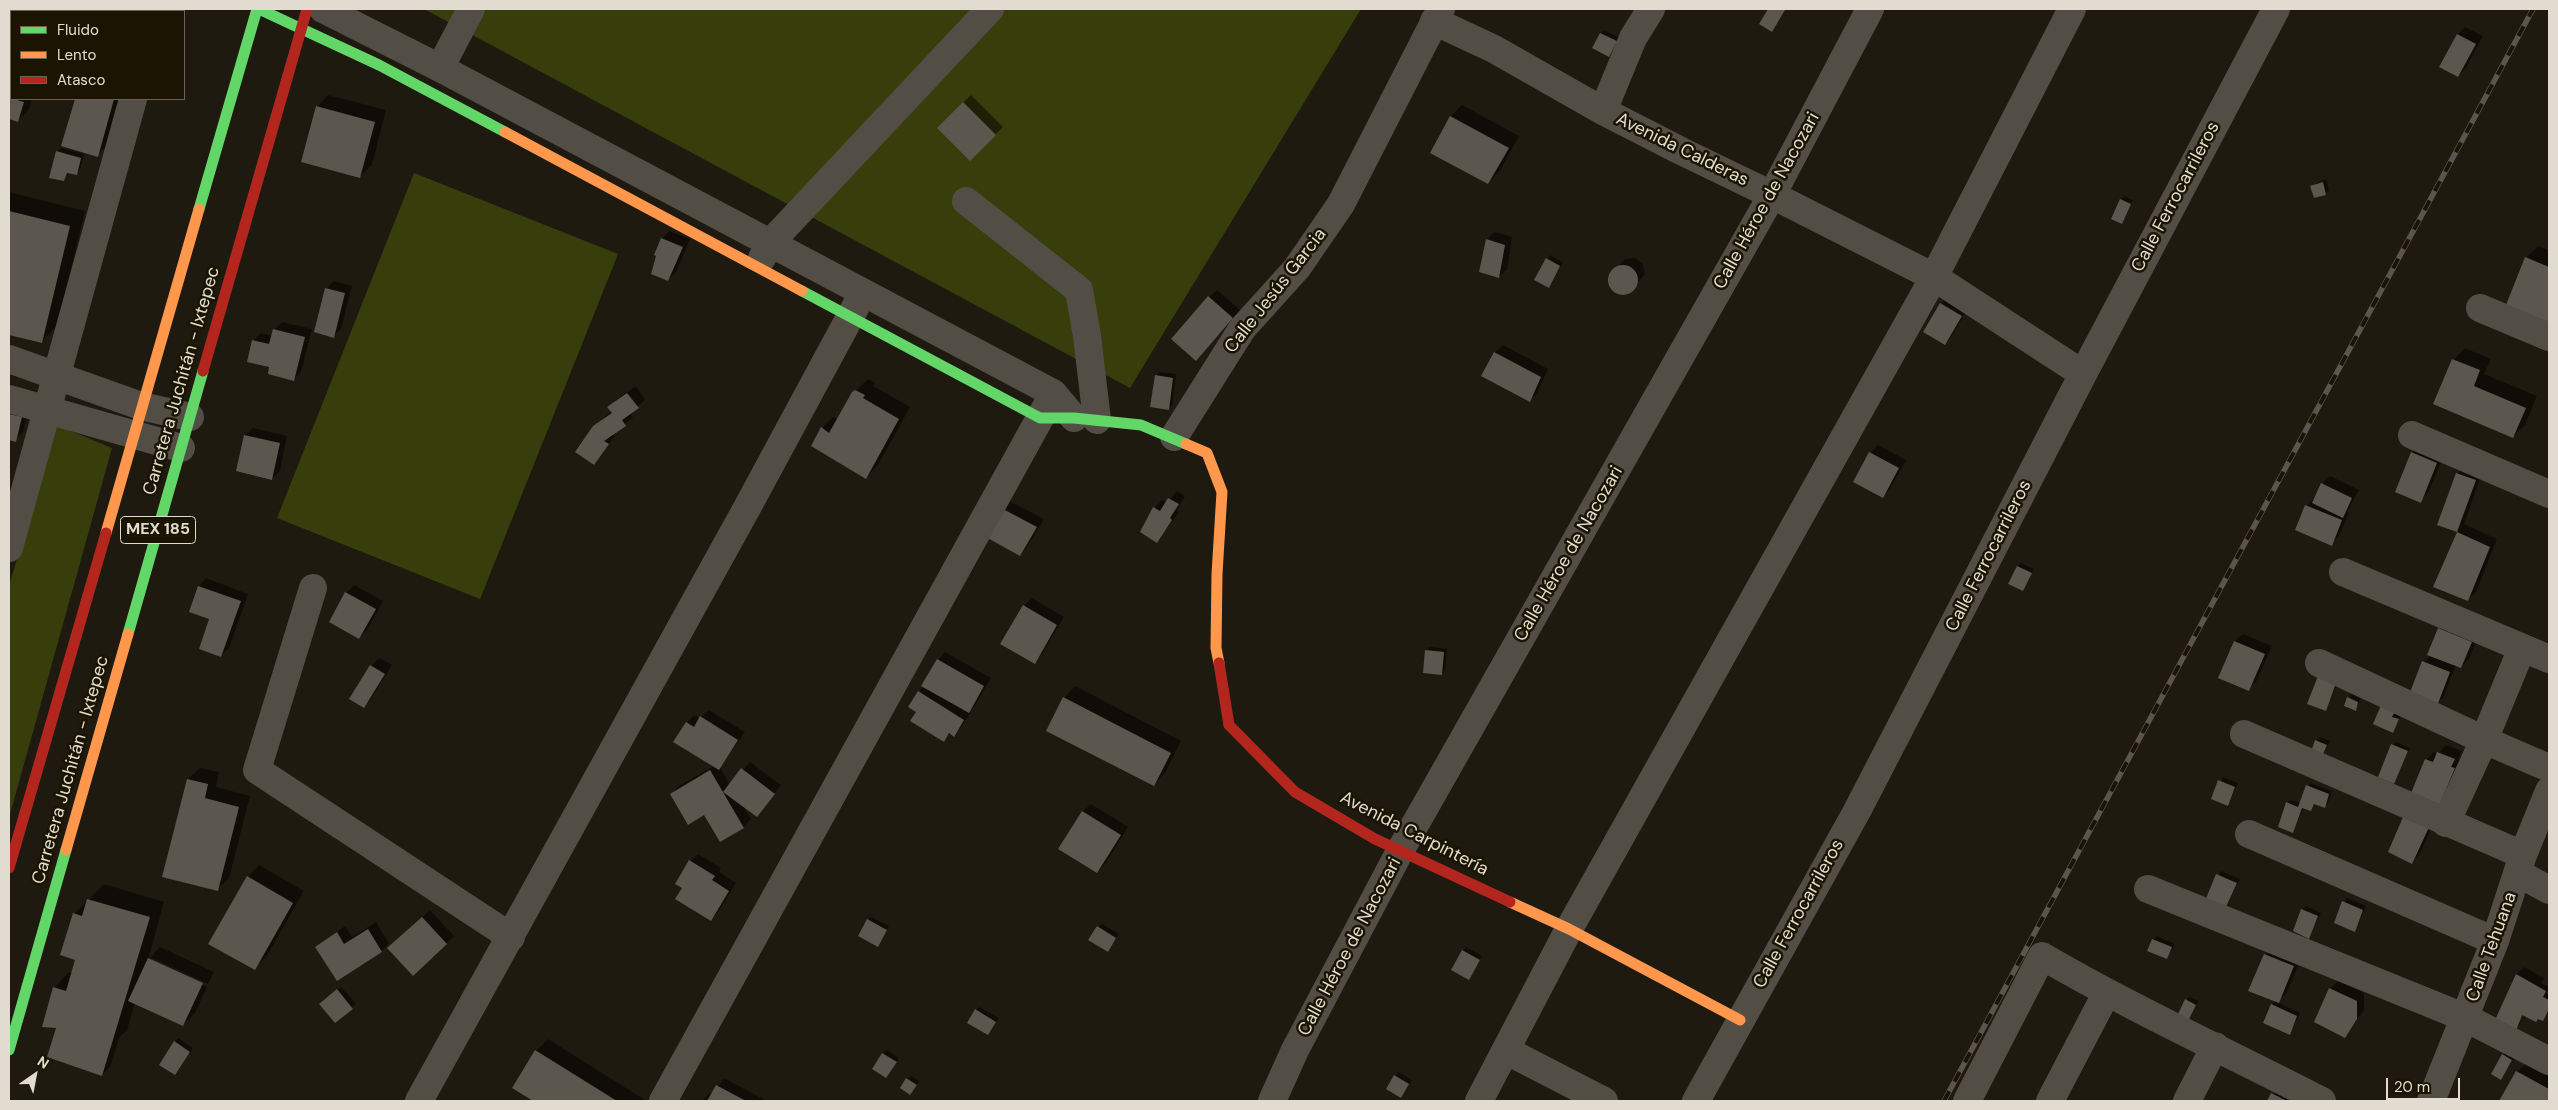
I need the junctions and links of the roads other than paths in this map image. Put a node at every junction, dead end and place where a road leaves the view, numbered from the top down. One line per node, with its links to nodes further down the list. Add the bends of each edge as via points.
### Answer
1 (258, 9): 11 (main road); 30 (main road, Carretera Juchitán - Ixtepec / MEX 185)
2 (307, 9): 11 (main road, Carretera Juchitán - Ixtepec / MEX 185)
3 (322, 9): 12 (street)
4 (471, 9): 13 (street)
5 (990, 9): 18 (street)
6 (1652, 9): 15 (street, via 1633,38)
7 (1870, 9): 16 (street, Calle Héroe de Nacozari)
8 (2072, 9): 20 (street)
9 (2276, 9): 26 (street, Calle Ferrocarrileros)
10 (1438, 15): 15 (street, Avenida Calderas); 37 (street, Calle Jesús Garcia, via 1341,204 1297,268 1242,329)
11 (301, 29): 12 (main road); 32 (main road, Carretera Juchitán - Ixtepec / MEX 185)
12 (384, 53): 13 (street); 19 (main road)
13 (440, 68): 18 (street)
14 (133, 100): 27 (street)
15 (1602, 111): 16 (street, Avenida Calderas)
16 (1772, 195): 20 (street, Avenida Calderas); 52 (street, Calle Héroe de Nacozari)
17 (966, 201): 34 (street, via 1078,290 1087,336)
18 (770, 243): 19 (street); 21 (street)
19 (757, 267): 23 (main road)
20 (1934, 277): 26 (street, Avenida Calderas); 57 (street)
21 (863, 293): 23 (street); 28 (street)
22 (2480, 308): 24 (street)
23 (850, 317): 33 (main road); 58 (street)
24 (2549, 337)
25 (9, 359): 27 (street)
26 (2083, 374): 62 (street, Calle Ferrocarrileros, via 1857,811)
27 (57, 376): 30 (street); 31 (street)
28 (1053, 394): 33 (street); 34 (street)
29 (9, 399): 31 (street)
30 (141, 406): 32 (street); 36 (main road, Carretera Juchitán - Ixtepec / MEX 185)
31 (48, 409): 36 (street); 40 (street)
32 (190, 417): 38 (main road, Carretera Juchitán - Ixtepec / MEX 185)
33 (1040, 418): 34 (main road); 68 (street)
34 (1086, 419): 37 (main road, via 1141,425)
35 (2412, 435): 39 (street)
36 (132, 436): 38 (street); 54 (main road, Carretera Juchitán - Ixtepec / MEX 185)
37 (1174, 437): 52 (main road, Avenida Carpintería, via 1207,452 1222,492 1216,648 1229,724 1295,792)
38 (181, 448): 64 (main road, Carretera Juchitán - Ixtepec / MEX 185)
39 (2549, 494)
40 (9, 548)
41 (2343, 572): 43 (street)
42 (313, 588): 58 (street, via 257,770)
43 (2522, 648): 44 (street); 47 (street)
44 (2549, 660)
45 (2320, 664): 47 (street)
46 (2244, 734): 50 (street)
47 (2484, 740): 48 (street); 50 (street)
48 (2549, 768)
49 (2549, 791): 53 (street, Calle Tehuana)
50 (2446, 823): 53 (street)
51 (2248, 834): 59 (street)
52 (1400, 851): 57 (main road, Avenida Carpintería); 69 (street, Calle Héroe de Nacozari, via 1295,1050)
53 (2521, 864): 56 (street); 59 (street, Calle Tehuana)
54 (9, 868)
55 (2148, 889): 61 (street)
56 (2549, 890)
57 (1568, 929): 62 (main road, Avenida Carpintería); 65 (street)
58 (511, 937): 67 (street)
59 (2495, 941): 61 (street, Calle Tehuana)
60 (2106, 994): 63 (street); 73 (street, via 2042,956); 74 (street)
61 (2466, 1018): 66 (street); 77 (street, Calle Tehuana)
62 (1740, 1020): 72 (street, Calle Ferrocarrileros)
63 (2215, 1046): 75 (street); 76 (street)
64 (9, 1050)
65 (1507, 1051): 70 (street); 71 (street)
66 (2549, 1060)
67 (419, 1101)
68 (663, 1101)
69 (1272, 1101)
70 (1479, 1101)
71 (1604, 1101)
72 (1696, 1101)
73 (1967, 1101)
74 (2050, 1101)
75 (2187, 1101)
76 (2322, 1101)
77 (2431, 1101)

